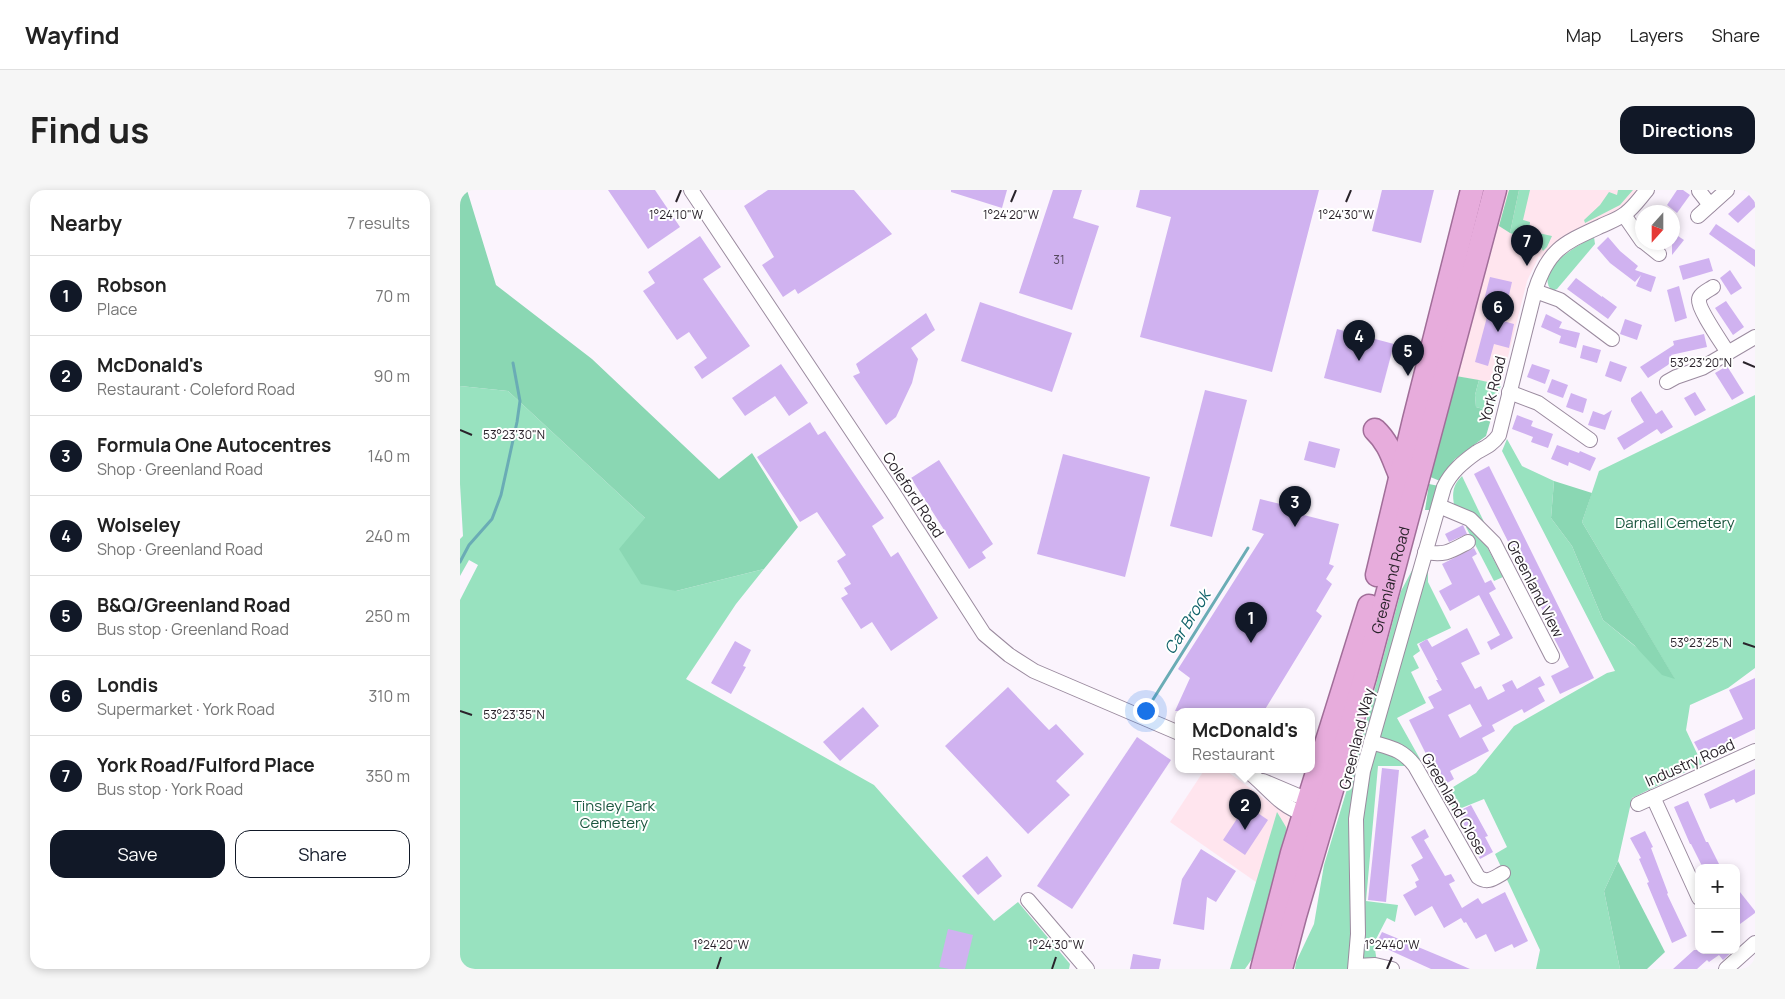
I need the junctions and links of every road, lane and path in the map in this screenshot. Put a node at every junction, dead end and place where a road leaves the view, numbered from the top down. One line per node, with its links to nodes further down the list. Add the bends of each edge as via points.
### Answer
1 (691, 190): 29 (street, Coleford Road, via 984,634 1034,671)
2 (1472, 190): 20 (highway, Greenland Road)
3 (1496, 190): 20 (highway, Greenland Road)
4 (1647, 190): 8 (street, York Road)
5 (1727, 190): 7 (street)
6 (1699, 191): 7 (street)
7 (1710, 205): 9 (street)
8 (1624, 215): 10 (street); 14 (street, York Road, via 1577,236 1556,251 1543,270)
9 (1698, 216)
10 (1635, 231)
11 (1654, 250): 12 (street)
12 (1659, 254)
13 (1714, 287): 17 (street, via 1698,301)
14 (1535, 291): 16 (street, via 1560,300); 19 (street, York Road)
15 (1755, 336): 17 (street)
16 (1612, 340)
17 (1728, 353): 18 (street)
18 (1667, 382)
19 (1509, 392): 22 (street, via 1538,403); 23 (street, York Road)
20 (1418, 429): 24 (highway, Greenland Road); 35 (highway, Greenland Road, via 1365,678)
21 (1375, 430): 24 (highway, via 1389,447)
22 (1590, 440)
23 (1494, 442): 25 (street, Greenland Way, via 1462,463 1449,477)
24 (1400, 476): 35 (highway, Greenland Road, via 1370,602)
25 (1439, 506): 27 (street, Greenland Way); 28 (street, Greenland View, via 1470,519 1494,543)
26 (1468, 542): 27 (street, via 1439,555)
27 (1425, 552): 30 (street, Greenland Way)
28 (1552, 656)
29 (1175, 732)
30 (1371, 742): 36 (street, Greenland Close, via 1407,755 1478,877 1489,881); 40 (street, Greenland Way, via 1356,819 1358,918)
31 (1755, 751): 33 (street, Industry Road)
32 (1250, 773): 35 (street)
33 (1653, 797): 34 (street, Industry Road); 37 (street)
34 (1638, 804)
35 (1313, 809): 43 (highway, Greenland Road); 44 (highway, Greenland Road, via 1295,916)
36 (1503, 873)
37 (1695, 889)
38 (1028, 900): 42 (street)
39 (1755, 944): 41 (street)
40 (1355, 967): 45 (street, via 1375,965)
41 (1728, 968)
42 (1087, 969)
43 (1262, 969)
44 (1281, 969)
45 (1392, 969)

